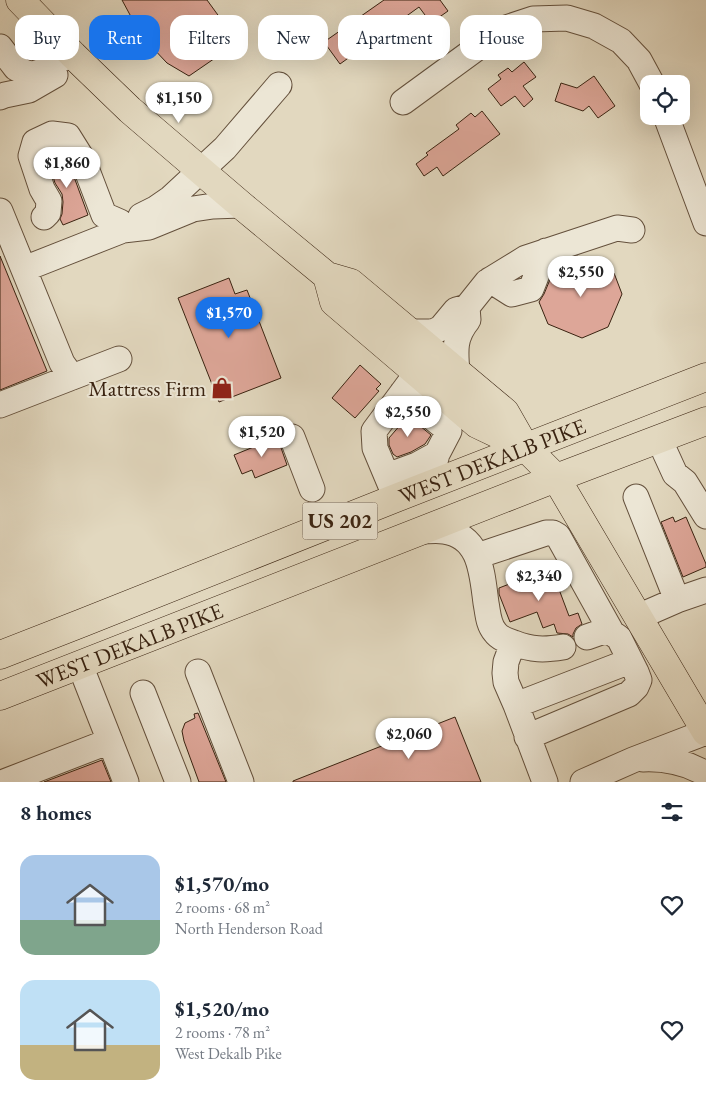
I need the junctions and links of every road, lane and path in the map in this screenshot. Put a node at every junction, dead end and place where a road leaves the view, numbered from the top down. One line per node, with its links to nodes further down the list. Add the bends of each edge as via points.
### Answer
1 (20, 0): 2 (main road)
2 (34, 15)
3 (0, 32): 8 (street, via 23,63)
4 (0, 47): 8 (street, via 16,68)
5 (57, 60): 8 (street, via 30,75)
6 (69, 60): 11 (street, via 58,74 29,90)
7 (78, 60): 14 (main road)
8 (22, 70)
9 (647, 75): 12 (street, via 639,60 621,41 594,26 567,18 533,20 503,29)
10 (279, 85): 14 (street, via 225,148)
11 (2, 93)
12 (403, 102)
13 (670, 125): 17 (street)
14 (200, 170): 15 (main road); 19 (street, via 171,198)
15 (241, 205): 19 (street, via 202,207 149,227); 22 (main road)
16 (0, 211): 21 (street)
17 (704, 212)
18 (44, 217): 19 (street, via 48,213 49,201 31,156 35,142 52,134 68,136 84,160 104,215)
19 (122, 226): 21 (street)
20 (632, 230): 23 (street, via 617,228 526,258 487,282)
21 (24, 269): 28 (street, via 62,363)
22 (327, 276): 24 (main road, via 351,283); 29 (main road, via 334,302)
23 (468, 307): 24 (street, via 456,310 435,331); 26 (street, via 468,320 456,341)
24 (410, 332): 26 (main road)
25 (119, 359): 28 (street)
26 (457, 372): 34 (main road, via 505,412)
27 (706, 377): 34 (main road, WEST DEKALB PIKE / US 202)
28 (72, 378): 30 (street)
29 (409, 383): 34 (main road, via 477,424); 35 (street, via 449,431); 38 (street, via 374,431 375,448)
30 (0, 406)
31 (706, 421): 33 (main road, WEST DEKALB PIKE / US 202)
32 (292, 437): 39 (street)
33 (659, 439): 36 (main road, WEST DEKALB PIKE / US 202); 41 (street, via 670,478 685,482)
34 (525, 447): 36 (main road); 37 (main road, WEST DEKALB PIKE / US 202)
35 (436, 454): 37 (street); 38 (street)
36 (556, 478): 42 (main road, WEST DEKALB PIKE / US 202); 47 (main road)
37 (429, 485): 38 (main road, WEST DEKALB PIKE / US 202)
38 (391, 487): 46 (main road, WEST DEKALB PIKE / US 202)
39 (312, 489)
40 (636, 497): 45 (street)
41 (706, 516)
42 (421, 531): 43 (street, via 454,533 474,548); 53 (main road, WEST DEKALB PIKE / US 202)
43 (477, 556): 49 (street, via 489,621 495,633); 50 (street, via 546,533 558,536)
44 (706, 590): 45 (street)
45 (677, 600): 47 (street)
46 (82, 623): 52 (main road, WEST DEKALB PIKE / US 202); 54 (main road)
47 (643, 626): 50 (street); 59 (main road)
48 (587, 637): 50 (street, via 604,631)
49 (513, 643): 51 (street, via 537,650); 58 (street, via 505,674)
50 (622, 646): 58 (street); 60 (street, via 638,680 629,694)
51 (562, 647)
52 (0, 655)
53 (80, 664): 57 (main road, WEST DEKALB PIKE / US 202); 61 (street)
54 (0, 672)
55 (198, 672): 67 (street)
56 (143, 693): 66 (street)
57 (0, 696)
58 (516, 705): 60 (street)
59 (706, 732): 62 (street)
60 (527, 737): 68 (street)
61 (110, 741): 64 (street); 65 (street)
62 (633, 760): 63 (street, via 654,758 675,762); 69 (street)
63 (706, 774)
64 (4, 782)
65 (126, 782)
66 (178, 782)
67 (241, 782)
68 (545, 782)
69 (583, 782)

